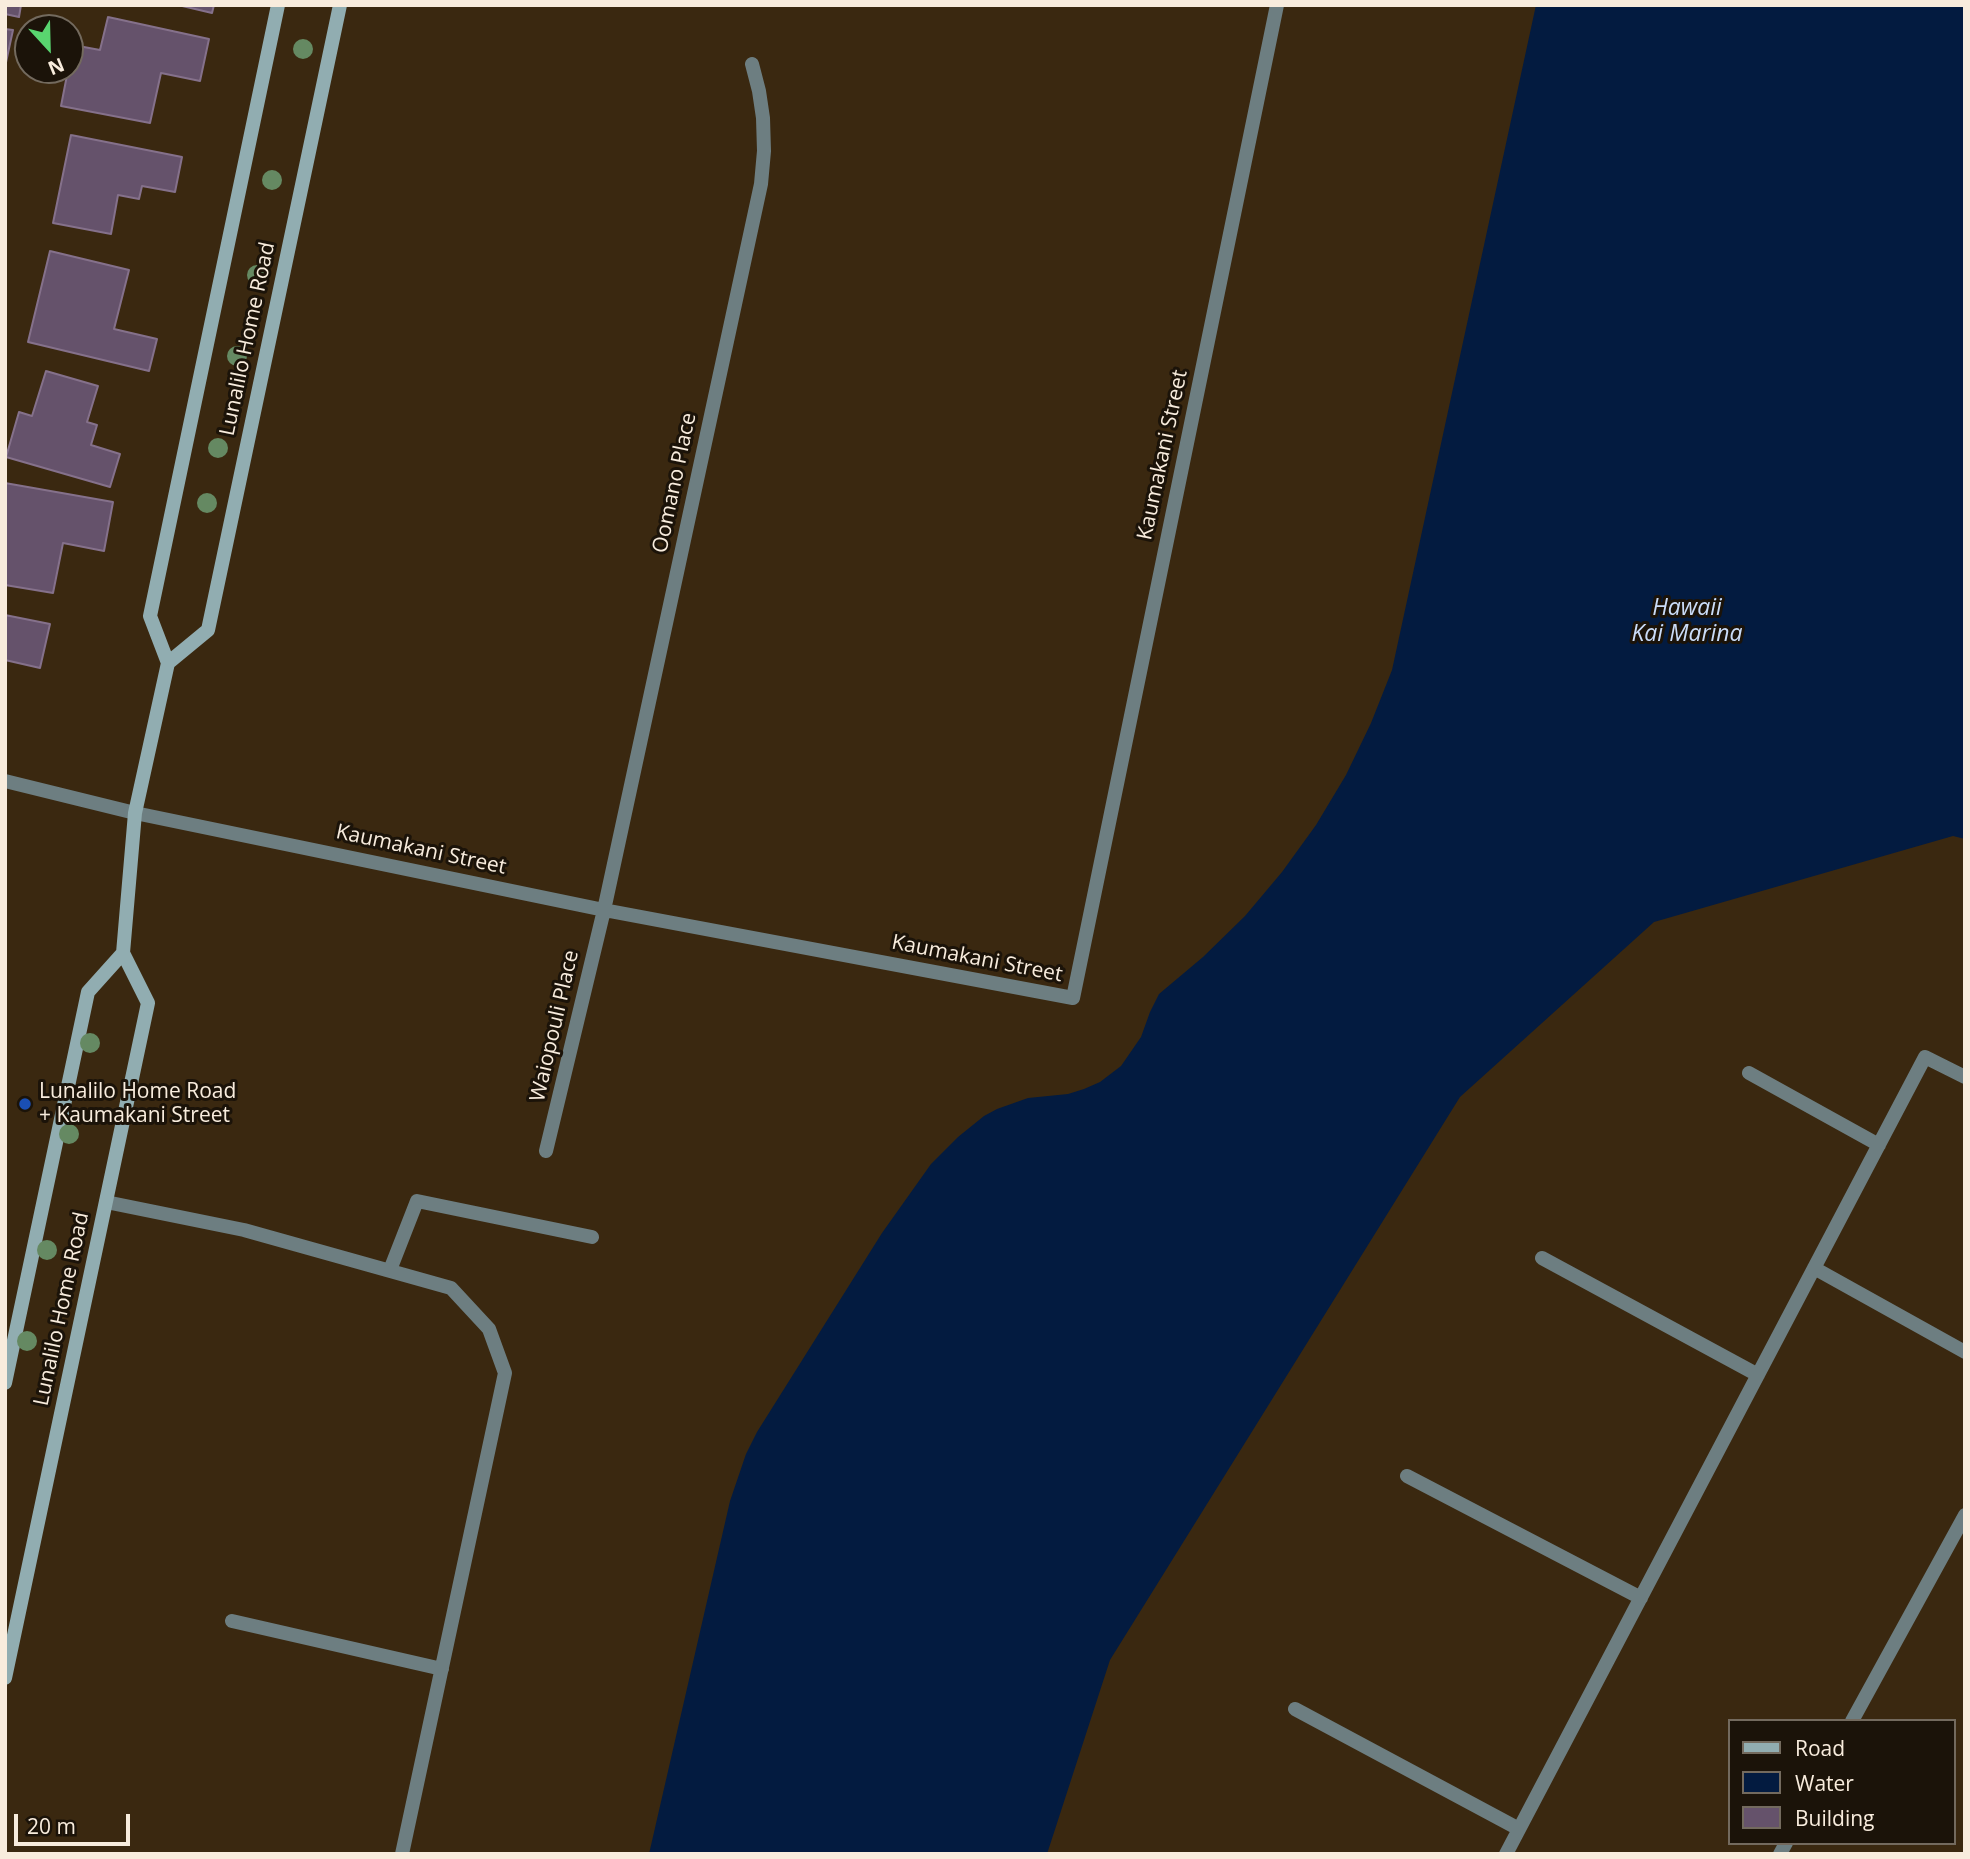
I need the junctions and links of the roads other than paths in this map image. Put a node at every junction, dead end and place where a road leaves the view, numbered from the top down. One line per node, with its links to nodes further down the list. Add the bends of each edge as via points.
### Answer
1 (278, 5): 5 (main road, Lunalilo Home Road, via 150,616)
2 (340, 5): 5 (main road, Lunalilo Home Road, via 208,630)
3 (1277, 5): 8 (street, Kaumakani Street, via 1073,998)
4 (752, 64): 8 (street, Oomano Place, via 763,118 761,184)
5 (168, 663): 7 (main road)
6 (5, 781): 7 (street, Kaumakani Street)
7 (135, 813): 8 (street, Kaumakani Street); 9 (main road)
8 (604, 910): 13 (street, Waiopouli Place)
9 (123, 953): 14 (main road, Lunalilo Home Road, via 148,1003); 21 (main road, Lunalilo Home Road, via 88,992)
10 (1749, 1073): 12 (street)
11 (1965, 1077): 12 (street, via 1925,1057)
12 (1879, 1145): 17 (street)
13 (546, 1151)
14 (106, 1202): 18 (street, via 243,1230); 27 (main road, Lunalilo Home Road)
15 (592, 1237): 18 (street, via 417,1201)
16 (1542, 1258): 20 (street)
17 (1814, 1268): 19 (street); 20 (street)
18 (390, 1270): 26 (street, via 451,1288 489,1329 505,1373)
19 (1965, 1352)
20 (1758, 1375): 24 (street)
21 (5, 1383)
22 (1407, 1476): 24 (street)
23 (1965, 1515): 29 (street)
24 (1641, 1598): 30 (street)
25 (232, 1621): 26 (street)
26 (442, 1669): 31 (street)
27 (5, 1678)
28 (1295, 1709): 30 (street)
29 (1854, 1719)
30 (1519, 1829): 32 (street)
31 (402, 1854)
32 (1506, 1854)

